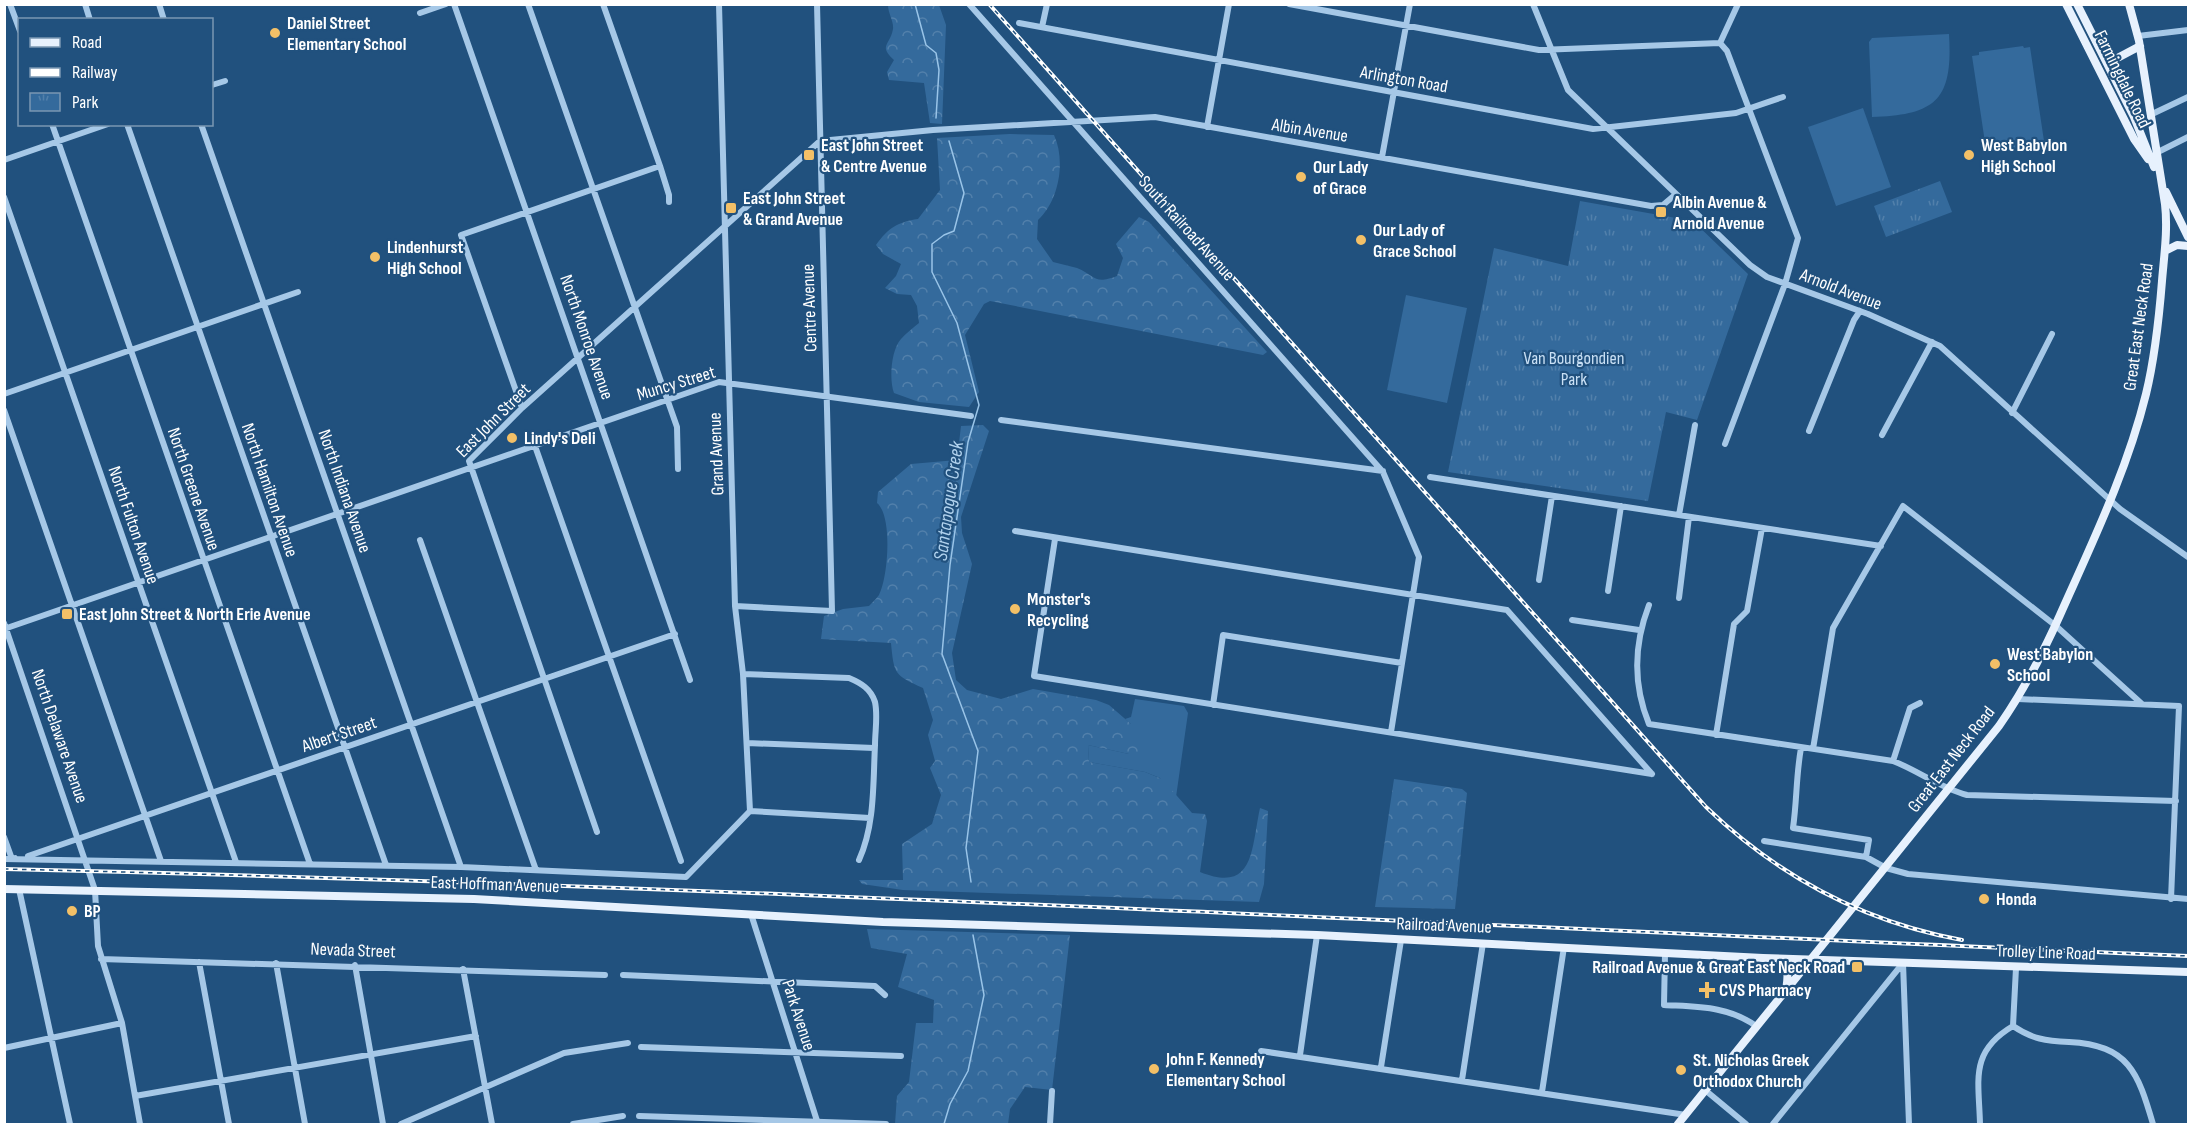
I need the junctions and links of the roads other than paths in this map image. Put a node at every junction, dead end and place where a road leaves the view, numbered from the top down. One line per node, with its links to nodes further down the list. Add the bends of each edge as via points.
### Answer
1 (10, 4): 20 (street)
2 (446, 4): 18 (street)
3 (454, 4): 57 (street, North Monroe Avenue)
4 (528, 4): 53 (street)
5 (603, 4): 50 (street)
6 (719, 4): 59 (street, Grand Avenue)
7 (817, 4): 46 (street, Centre Avenue)
8 (969, 4): 37 (street, South Railroad Avenue)
9 (1047, 4): 22 (street)
10 (1229, 4): 28 (street)
11 (1289, 4): 21 (street)
12 (1410, 4): 21 (street)
13 (1533, 4): 27 (street, Arnold Avenue)
14 (1738, 4): 25 (street)
15 (2066, 4): 51 (main road, Farmingdale Road, via 2134,140)
16 (2078, 4): 29 (main road, Farmingdale Road)
17 (2129, 4): 24 (main road)
18 (420, 13)
19 (1019, 23): 22 (street, Arlington Road)
20 (18, 26)
21 (1407, 26): 27 (street); 32 (street)
22 (1042, 27): 28 (street, Arlington Road)
23 (2188, 30): 24 (street)
24 (2138, 36): 26 (main road)
25 (1720, 43): 27 (street); 35 (street, via 1727,51)
26 (2140, 46): 29 (main road); 36 (main road)
27 (1551, 51): 43 (street, Arnold Avenue, via 1568,90)
28 (1218, 60): 32 (street, Arlington Road); 42 (street)
29 (2108, 63): 51 (main road, Farmingdale Road)
30 (225, 81): 31 (street)
31 (213, 85)
32 (1394, 92): 43 (street, Arlington Road, via 1593,129); 48 (street)
33 (1784, 97): 35 (street, Arlington Road)
34 (2188, 97): 36 (street)
35 (1750, 108): 43 (street, Arlington Road, via 1736,113); 63 (street, via 1798,238)
36 (2150, 115): 47 (main road)
37 (1071, 121): 42 (street, Albin Avenue, via 1155,117); 46 (street, Albin Avenue); 91 (street, South Railroad Avenue)
38 (53, 126): 45 (street, North Greene Avenue)
39 (102, 126): 45 (street)
40 (128, 126): 68 (street, North Hamilton Avenue)
41 (202, 126): 65 (street, North Indiana Avenue)
42 (1206, 127): 48 (street, Albin Avenue)
43 (1607, 128): 54 (street, Arnold Avenue)
44 (2188, 136): 47 (street)
45 (58, 141): 49 (street); 71 (street, North Greene Avenue)
46 (820, 141): 59 (street, East John Street); 76 (street, Centre Avenue)
47 (2156, 153): 52 (main road)
48 (1382, 158): 54 (street, Albin Avenue, via 1651,206 1663,205)
49 (4, 160)
50 (660, 166): 53 (street); 56 (street)
51 (2154, 166): 52 (main road, Farmingdale Road)
52 (2161, 180): 58 (main road, Farmingdale Road); 62 (main road, Great East Neck Road, via 2167,218)
53 (593, 189): 57 (street); 66 (street)
54 (1676, 194): 63 (street, Arnold Avenue, via 1754,268)
55 (4, 197): 73 (street, North Fulton Avenue)
56 (669, 202)
57 (528, 212): 72 (street, North Monroe Avenue); 78 (street, via 461,235)
58 (2184, 219): 60 (main road, Farmingdale Road)
59 (724, 225): 66 (street, East John Street); 74 (street, Grand Avenue)
60 (2188, 237)
61 (2188, 246): 62 (main road, via 2177,245)
62 (2165, 252): 94 (main road, Great East Neck Road, via 2151,374 2135,435)
63 (1785, 284): 67 (street, Arnold Avenue); 87 (street)
64 (298, 292): 65 (street)
65 (265, 303): 68 (street); 96 (street, North Indiana Avenue)
66 (634, 308): 72 (street, East John Street); 77 (street)
67 (1860, 311): 70 (street, Arnold Avenue); 85 (street)
68 (198, 327): 71 (street); 101 (street, North Hamilton Avenue)
69 (2052, 334): 80 (street)
70 (1932, 342): 80 (street, Arnold Avenue); 86 (street)
71 (130, 351): 73 (street); 106 (street, North Greene Avenue)
72 (579, 359): 78 (street, East John Street); 83 (street, North Monroe Avenue)
73 (65, 374): 75 (street); 108 (street, North Fulton Avenue)
74 (729, 383): 76 (street, Muncy Street); 77 (street, Muncy Street, via 719,382); 113 (street, Grand Avenue)
75 (4, 394)
76 (827, 397): 81 (street, Muncy Street); 113 (street, Centre Avenue, via 832,610)
77 (668, 399): 83 (street, Muncy Street); 90 (street, via 676,427)
78 (522, 408): 89 (street, East John Street, via 469,461)
79 (4, 410): 114 (street)
80 (2012, 413): 94 (street, Arnold Avenue)
81 (971, 416)
82 (1001, 420): 91 (street)
83 (601, 422): 88 (street, Muncy Street); 119 (street, North Monroe Avenue)
84 (1695, 424): 97 (street)
85 (1809, 431)
86 (1882, 435)
87 (1725, 444)
88 (535, 446): 89 (street, Muncy Street); 120 (street)
89 (469, 468): 96 (street, East John Street); 123 (street)
90 (678, 468)
91 (1383, 471): 110 (street, South Railroad Avenue, via 1419,557)
92 (1430, 477): 93 (street)
93 (1552, 496): 95 (street); 107 (street)
94 (2111, 501): 105 (street, Arnold Avenue); 116 (main road, Great East Neck Road)
95 (1621, 506): 97 (street); 109 (street)
96 (336, 514): 101 (street, East John Street); 130 (street, North Indiana Avenue)
97 (1679, 515): 98 (street)
98 (1689, 517): 99 (street); 111 (street)
99 (1762, 528): 104 (street); 132 (street, via 1747,611 1734,624)
100 (1015, 531): 102 (street)
101 (271, 537): 106 (street, East John Street); 134 (street, North Hamilton Avenue)
102 (1055, 539): 110 (street); 129 (street, via 1034,676)
103 (420, 540): 126 (street)
104 (1881, 546): 116 (street, via 1903,506); 137 (street, via 1833,628)
105 (2188, 557)
106 (203, 560): 108 (street, East John Street); 139 (street, North Greene Avenue)
107 (1539, 580)
108 (138, 583): 114 (street, East John Street); 141 (street, North Fulton Avenue)
109 (1608, 591)
110 (1413, 596): 121 (street, South Railroad Avenue); 131 (street, via 1507,610 1652,774)
111 (1679, 598)
112 (1649, 605): 118 (street)
113 (735, 606): 122 (street, Grand Avenue)
114 (72, 607): 117 (street, East John Street); 144 (street)
115 (1572, 620): 118 (street)
116 (2056, 626): 125 (main road, Great East Neck Road); 128 (street)
117 (5, 627): 148 (street, North Delaware Avenue)
118 (1639, 630): 132 (street, via 1636,662 1649,724)
119 (675, 634): 120 (street, Albert Street); 124 (street, North Monroe Avenue)
120 (609, 657): 123 (street, Albert Street); 156 (street)
121 (1402, 663): 129 (street, via 1223,635); 131 (street, South Railroad Avenue)
122 (742, 674): 133 (street, Grand Avenue); 135 (street, via 849,678 861,683 874,701)
123 (543, 679): 126 (street, Albert Street); 146 (street)
124 (690, 680)
125 (2018, 699): 128 (street); 140 (main road, Great East Neck Road)
126 (477, 702): 130 (street, Albert Street); 162 (street)
127 (1920, 703): 138 (street, via 1910,708)
128 (2142, 704): 142 (street, via 2179,706)
129 (1213, 705): 131 (street)
130 (411, 725): 134 (street, Albert Street); 160 (street, North Indiana Avenue)
131 (1391, 732)
132 (1716, 735): 136 (street)
133 (747, 743): 135 (street); 143 (street, Grand Avenue)
134 (344, 748): 139 (street, Albert Street); 159 (street, North Hamilton Avenue)
135 (874, 748): 145 (street)
136 (1801, 748): 137 (street); 150 (street, via 1793,828 1869,840)
137 (1813, 749): 138 (street)
138 (1893, 761): 140 (street)
139 (278, 770): 141 (street, Albert Street); 158 (street, North Greene Avenue)
140 (1948, 790): 142 (street, via 1967,795); 161 (main road, Great East Neck Road)
141 (212, 794): 144 (street, Albert Street); 157 (street, North Fulton Avenue)
142 (2176, 801): 166 (street)
143 (750, 811): 145 (street); 162 (street, East Hoffman Avenue, via 686,877)
144 (145, 816): 148 (street, Albert Street); 155 (street)
145 (870, 818): 154 (street)
146 (597, 832)
147 (4, 837): 152 (street)
148 (80, 840): 152 (street, Albert Street); 153 (street, North Delaware Avenue)
149 (1764, 841): 150 (street)
150 (1866, 857): 161 (street)
151 (4, 859): 152 (street, East Hoffman Avenue)
152 (12, 859): 153 (street, East Hoffman Avenue)
153 (86, 860): 155 (street, East Hoffman Avenue); 165 (street, North Delaware Avenue)
154 (859, 860)
155 (161, 861): 157 (street, East Hoffman Avenue)
156 (681, 861)
157 (236, 862): 158 (street, East Hoffman Avenue)
158 (310, 864): 159 (street, East Hoffman Avenue)
159 (386, 865): 160 (street, East Hoffman Avenue)
160 (461, 867): 162 (street, East Hoffman Avenue)
161 (1886, 868): 166 (street, via 1908,874); 177 (main road, Great East Neck Road)
162 (536, 870)
163 (4, 889): 164 (main road, East Hoffman Avenue)
164 (19, 889): 165 (main road, East Hoffman Avenue); 194 (street)
165 (95, 890): 168 (main road, East Hoffman Avenue, via 474,899); 176 (street, North Delaware Avenue)
166 (2171, 899): 167 (street)
167 (2188, 900)
168 (751, 914): 169 (main road, East Hoffman Avenue); 187 (street, Park Avenue)
169 (983, 926): 170 (main road, Railroad Avenue)
170 (1317, 935): 171 (main road, Railroad Avenue); 201 (street)
171 (1401, 940): 172 (main road, Railroad Avenue); 204 (street)
172 (1483, 943): 173 (main road, Railroad Avenue); 205 (street)
173 (1564, 947): 174 (main road, Railroad Avenue); 210 (street)
174 (1665, 954): 175 (main road, Railroad Avenue); 191 (street, via 1664,1005 1716,1008)
175 (1763, 958): 177 (main road, Railroad Avenue); 188 (main road, via 1783,963 1787,968)
176 (101, 959): 178 (street, Nevada Street); 190 (street, North Delaware Avenue)
177 (1812, 960): 180 (main road, Railroad Avenue); 188 (main road, Great East Neck Road)
178 (199, 962): 179 (street, Nevada Street); 206 (street)
179 (276, 963): 181 (street, Nevada Street); 203 (street)
180 (1904, 963): 182 (main road, Trolley Line Road); 228 (street); 229 (street)
181 (355, 965): 183 (street, Nevada Street); 200 (street)
182 (2016, 968): 184 (main road, Trolley Line Road); 192 (street)
183 (463, 969): 185 (street, Nevada Street); 193 (street)
184 (2188, 972)
185 (605, 975)
186 (622, 975): 187 (street)
187 (772, 981): 189 (street, via 874,986); 198 (street, Park Avenue)
188 (1786, 991): 191 (main road, Great East Neck Road)
189 (885, 995)
190 (122, 1023): 194 (street); 211 (street, North Delaware Avenue)
191 (1756, 1026): 208 (main road, Great East Neck Road)
192 (2013, 1026): 230 (street, via 1988,1044 1980,1058); 231 (street, via 2033,1038 2092,1044 2117,1054 2137,1077)
193 (476, 1036): 200 (street); 207 (street)
194 (51, 1038): 197 (street); 217 (street)
195 (628, 1043): 207 (street, via 564,1053)
196 (640, 1047): 198 (street)
197 (4, 1048)
198 (794, 1051): 202 (street); 215 (street, Park Avenue)
199 (1261, 1051): 201 (street)
200 (370, 1055): 203 (street); 221 (street)
201 (1300, 1055): 204 (street)
202 (901, 1056)
203 (295, 1068): 206 (street); 220 (street)
204 (1381, 1068): 205 (street)
205 (1462, 1080): 210 (street)
206 (221, 1081): 211 (street); 219 (street)
207 (486, 1087): 222 (street); 223 (street)
208 (1705, 1090): 212 (main road, Great East Neck Road); 227 (street)
209 (1052, 1091): 225 (street)
210 (1542, 1092): 212 (street)
211 (135, 1096): 218 (street, North Delaware Avenue)
212 (1686, 1115): 226 (main road, Great East Neck Road)
213 (622, 1116): 224 (street)
214 (639, 1116): 215 (street)
215 (818, 1123): 216 (street)
216 (886, 1124)
217 (70, 1125)
218 (140, 1125)
219 (229, 1125)
220 (305, 1125)
221 (383, 1125)
222 (402, 1125)
223 (492, 1125)
224 (573, 1125)
225 (1050, 1125)
226 (1678, 1125)
227 (1746, 1125)
228 (1773, 1125)
229 (1909, 1125)
230 (1980, 1125)
231 (2152, 1125)

